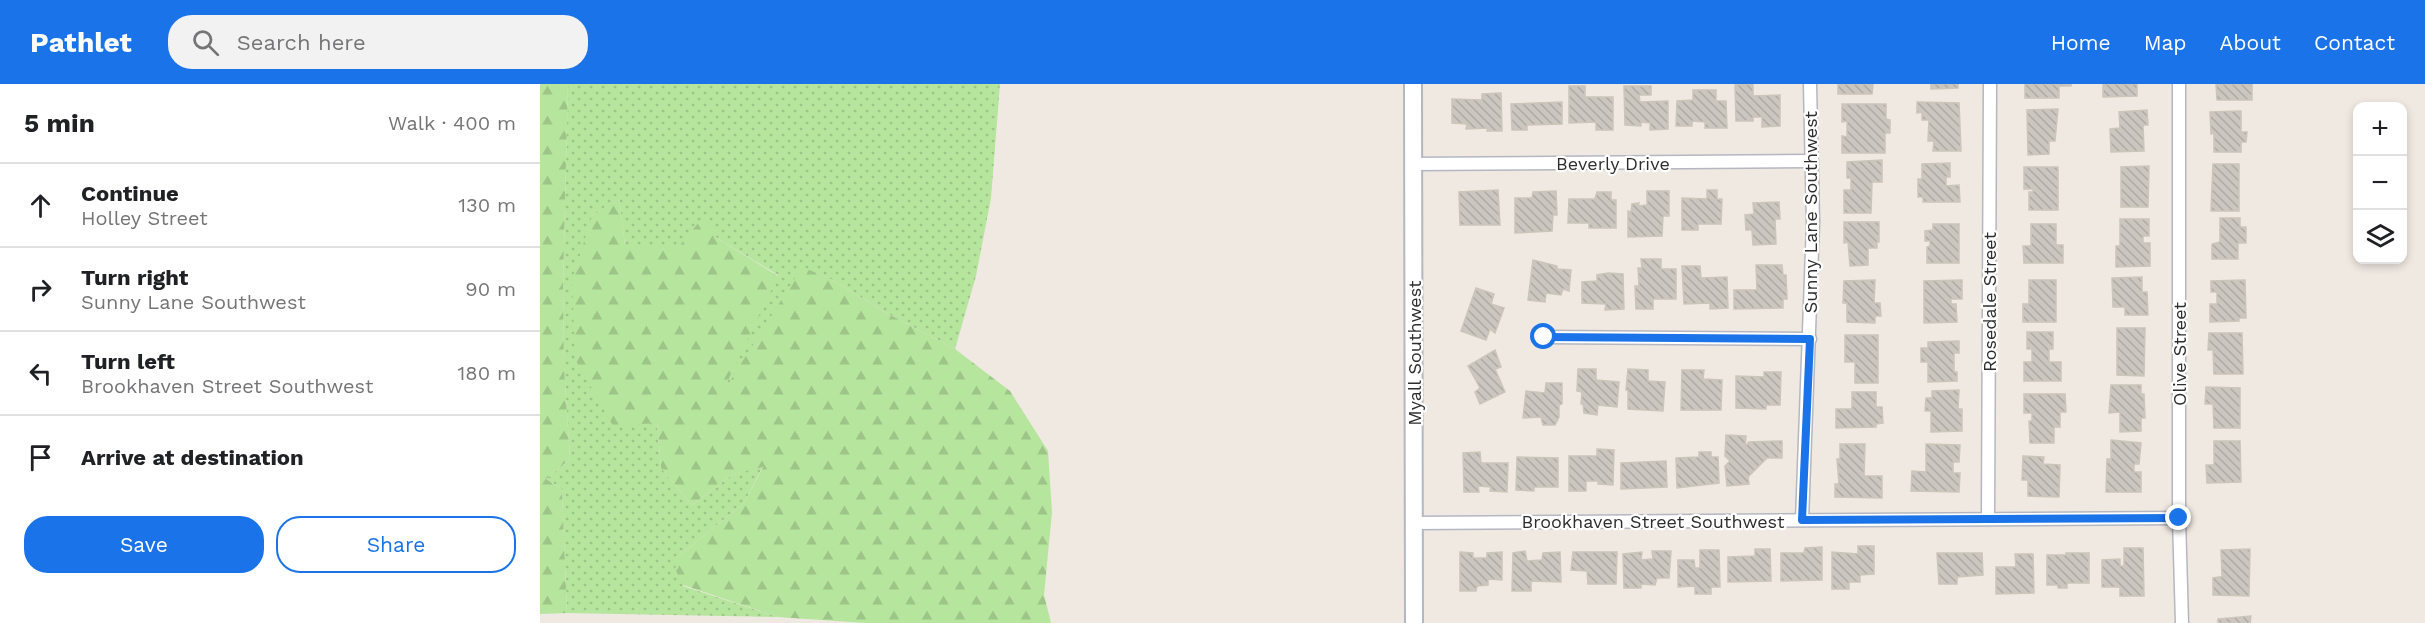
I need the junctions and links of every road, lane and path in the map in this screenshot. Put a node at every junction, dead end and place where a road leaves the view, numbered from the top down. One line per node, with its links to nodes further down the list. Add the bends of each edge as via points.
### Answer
1 (1413, 84): 6 (street, Myall Southwest)
2 (1810, 84): 5 (street, Sunny Lane Southwest)
3 (1990, 84): 10 (street, Rosedale Street)
4 (2179, 84): 9 (street, Olive Street)
5 (1812, 161): 6 (street, Beverly Drive); 8 (street, Sunny Lane Southwest)
6 (1413, 164): 12 (street, Myall Southwest)
7 (1544, 337): 8 (street)
8 (1810, 339): 11 (street, Sunny Lane Southwest)
9 (2179, 518): 10 (street, Brookhaven Street Southwest); 14 (street, Olive Street)
10 (1988, 519): 11 (street, Brookhaven Street Southwest)
11 (1802, 520): 12 (street, Brookhaven Street Southwest)
12 (1414, 523): 13 (street, Myall Southwest)
13 (1414, 623)
14 (2182, 623)

